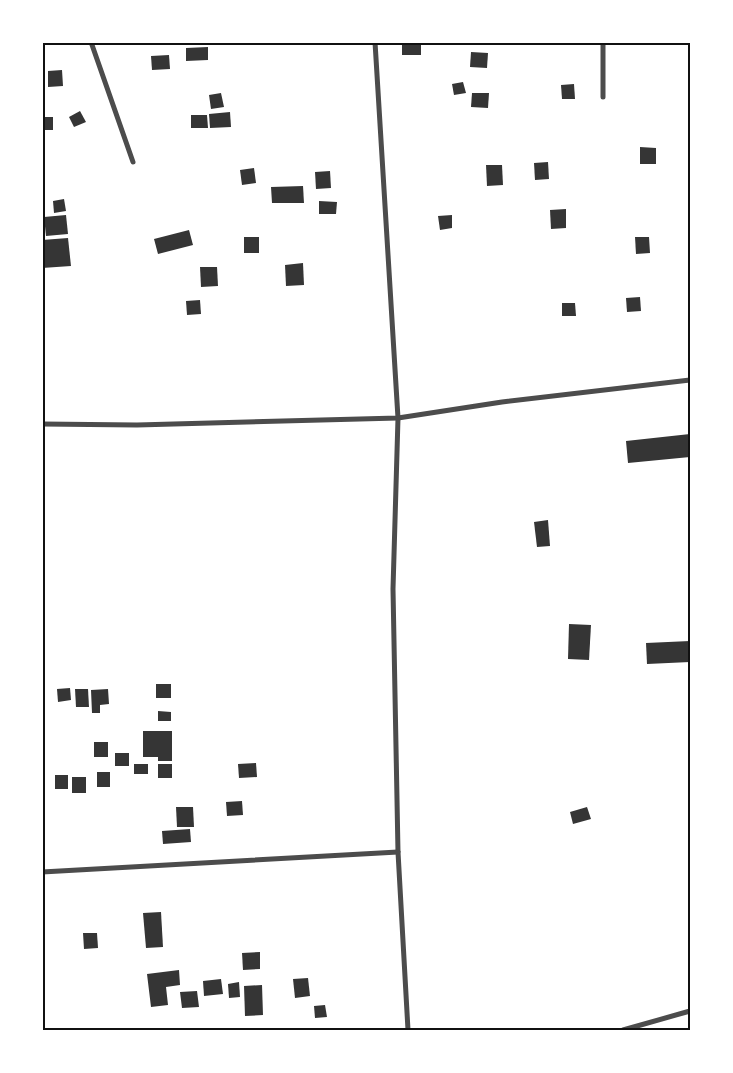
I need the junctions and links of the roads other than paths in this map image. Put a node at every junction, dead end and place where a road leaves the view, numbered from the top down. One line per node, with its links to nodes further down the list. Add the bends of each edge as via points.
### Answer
1 (91, 42): 5 (street)
2 (376, 42): 7 (street)
3 (603, 42): 4 (street)
4 (603, 97)
5 (133, 162)
6 (690, 380): 7 (street)
7 (398, 418): 8 (street, via 137,425); 9 (street, via 393,589)
8 (42, 424)
9 (398, 852): 10 (street); 12 (street)
10 (42, 872)
11 (690, 1011): 13 (street)
12 (408, 1030)
13 (623, 1030)

